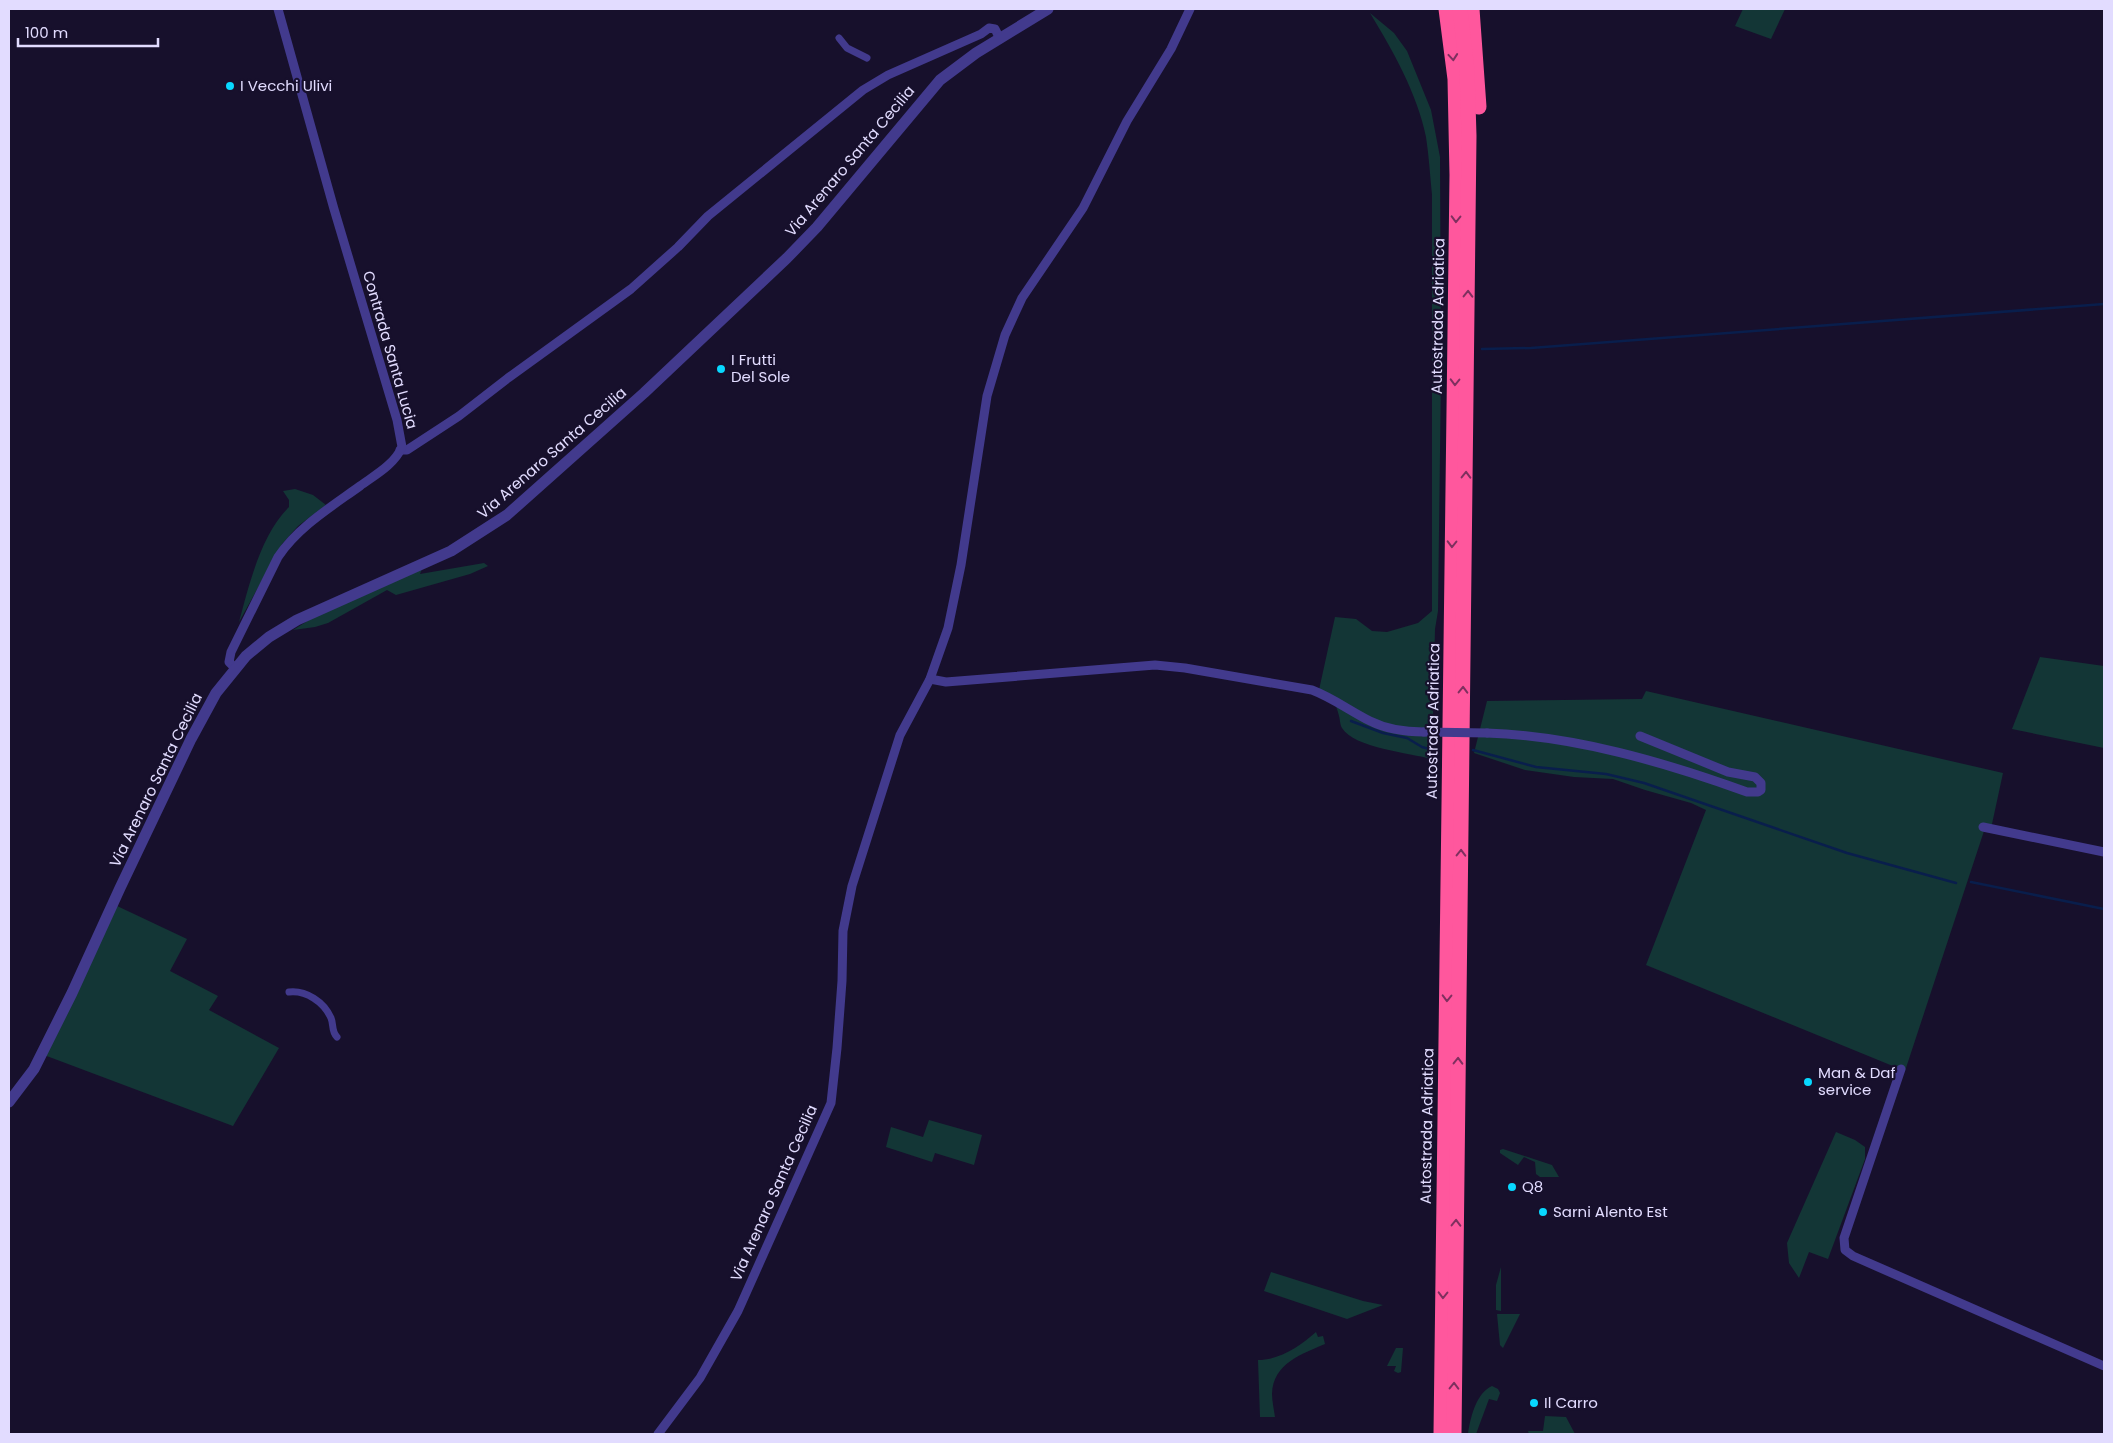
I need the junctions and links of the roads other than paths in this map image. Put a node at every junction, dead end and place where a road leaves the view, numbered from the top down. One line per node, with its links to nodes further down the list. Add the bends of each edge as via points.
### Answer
1 (278, 9): 11 (street, Contrada Santa Lucia, via 401,434)
2 (1190, 9): 13 (street, Via Arenaro Santa Cecilia, via 1083,208 1022,298 1004,335 987,396 961,566 948,628)
3 (1446, 9): 23 (highway, Autostrada Adriatica, one-way to 23, via 1455,79 1457,158)
4 (1460, 9): 10 (highway, Autostrada Adriatica, via 1469,101)
5 (1472, 9): 10 (highway, via 1479,103 1476,235)
6 (1042, 10): 8 (street, Via Arenaro Santa Cecilia)
7 (839, 38): 9 (street, via 847,48)
8 (1000, 39): 11 (street, via 995,29 989,28 863,90 708,216 631,289 459,416 407,450); 12 (street, Via Arenaro Santa Cecilia, via 940,80 817,227 787,258 644,393 507,514 451,550 323,606 284,627 256,647)
9 (867, 58)
10 (1469, 247): 24 (highway, Autostrada Adriatica, one-way to 10)
11 (400, 450): 12 (street, Contrada Santa Lucia, via 391,463 327,509 285,546 231,652 229,662)
12 (235, 668): 20 (street, Via Arenaro Santa Cecilia, via 216,693 191,740 34,1070)
13 (930, 679): 14 (street, bridge, via 946,682 1155,665 1185,668 1312,690 1372,722 1405,731 1554,739 1639,758 1747,792 1761,790 1761,783 1755,778 1728,772); 22 (street, Via Arenaro Santa Cecilia, via 900,735 852,886 842,931 838,1048 830,1103 738,1311 700,1378)
14 (1640, 736)
15 (1983, 827): 16 (street)
16 (2104, 852)
17 (289, 992): 18 (street, via 308,993 321,1005 330,1016)
18 (337, 1037)
19 (1901, 1068): 21 (street, via 1844,1238 1845,1250)
20 (9, 1102)
21 (2104, 1366)
22 (658, 1434)
23 (1441, 1434)
24 (1454, 1434)

